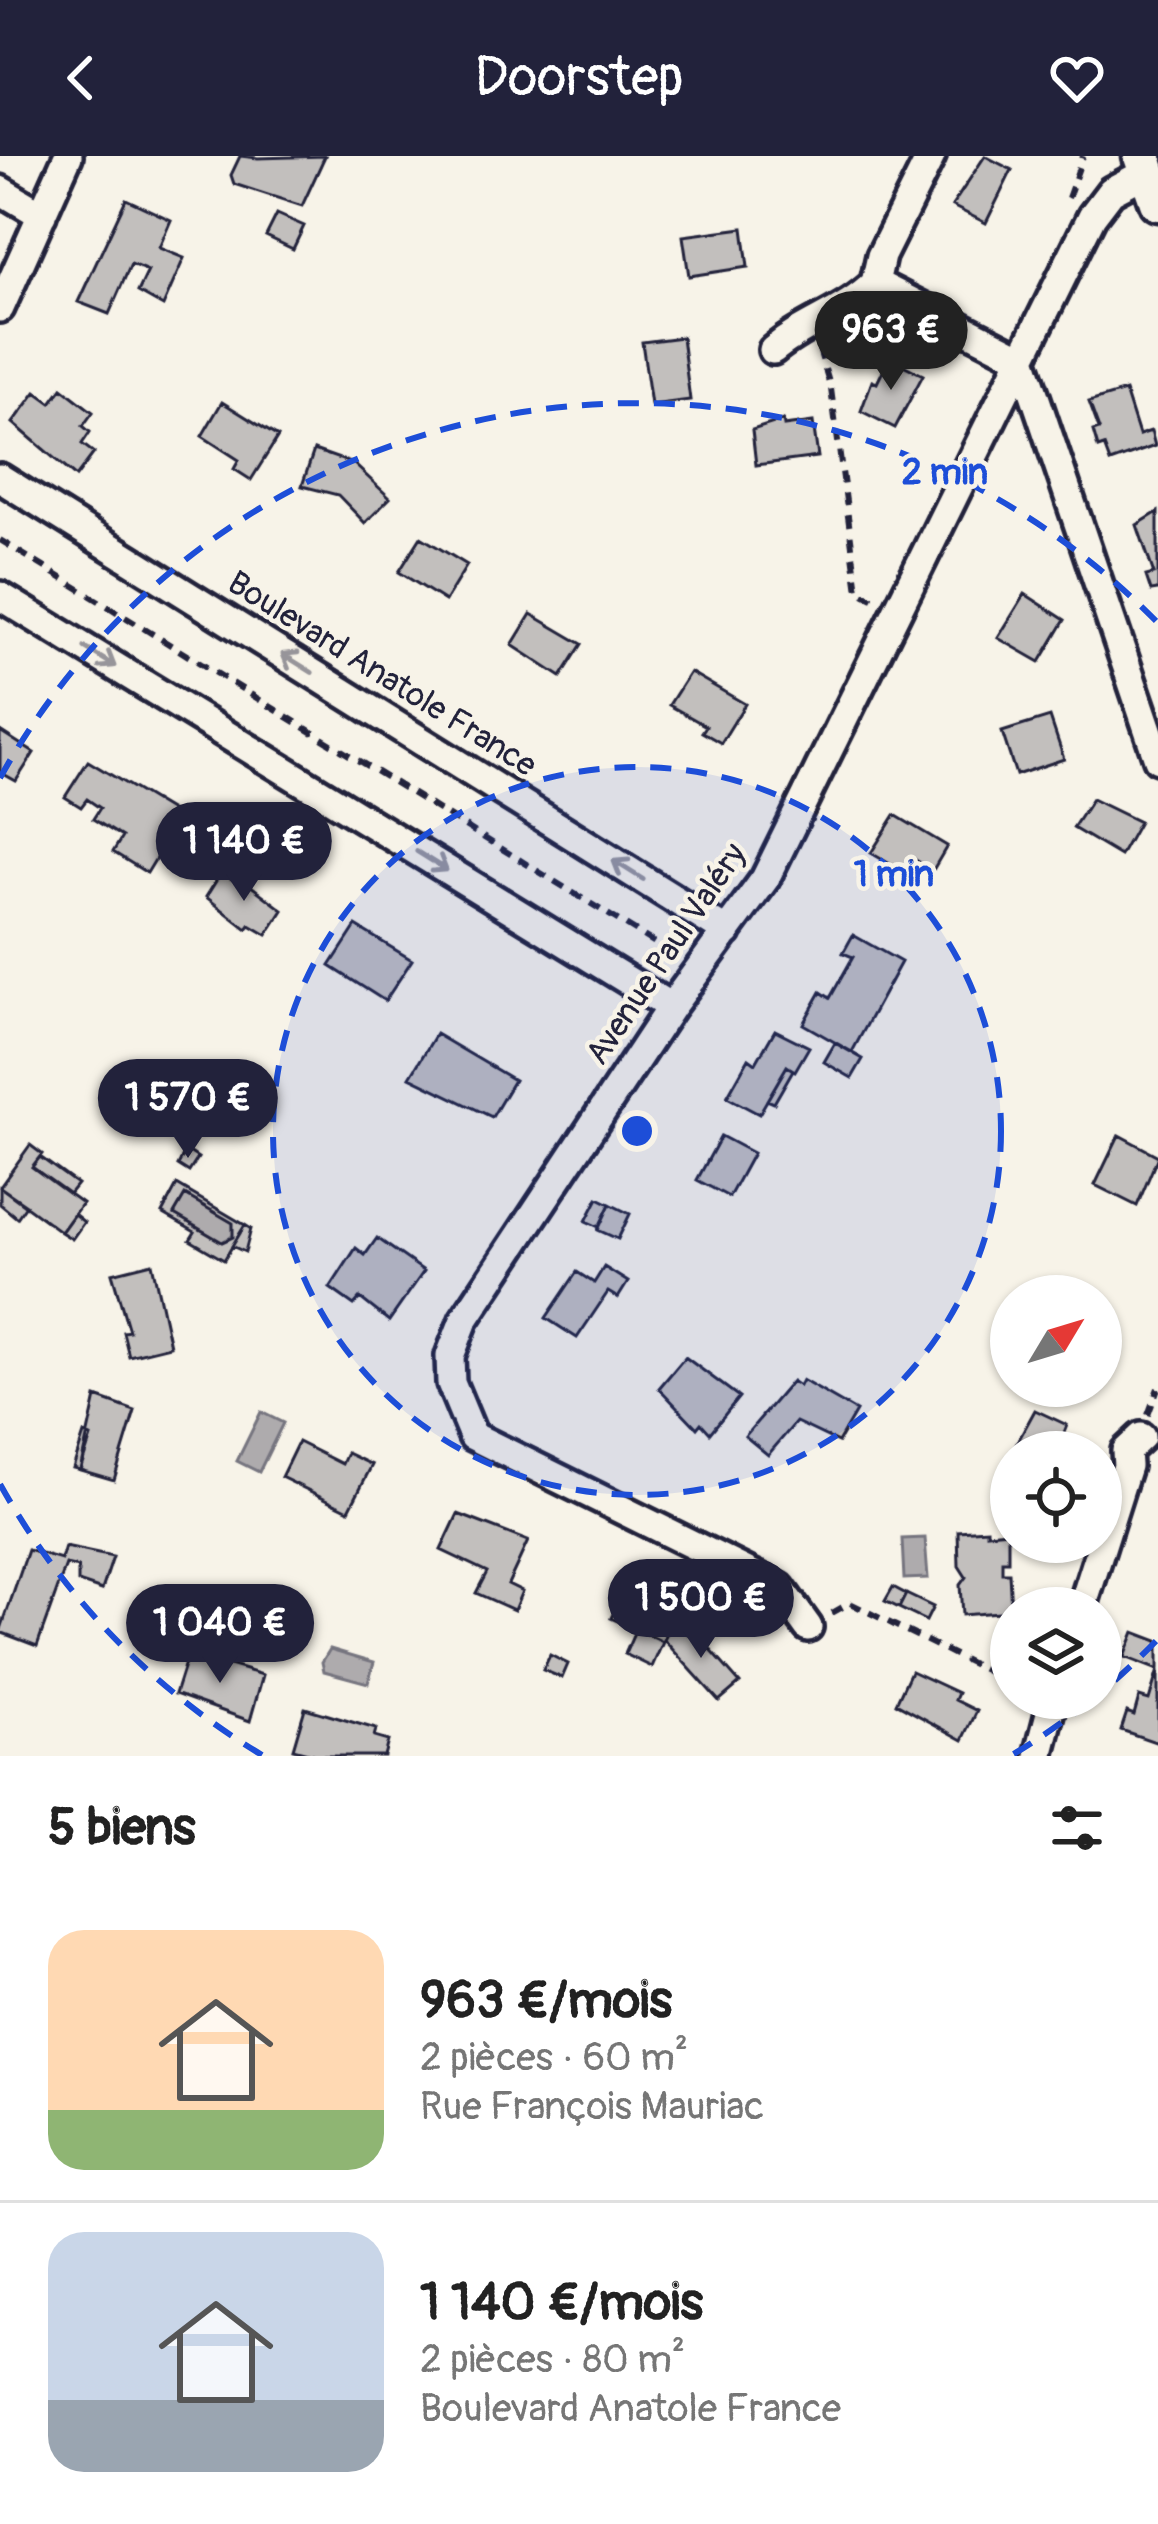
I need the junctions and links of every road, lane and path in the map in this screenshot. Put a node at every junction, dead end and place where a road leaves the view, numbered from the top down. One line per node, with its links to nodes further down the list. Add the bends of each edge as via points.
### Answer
1 (68, 156): 7 (street)
2 (931, 156): 8 (street)
3 (1083, 156): 6 (path)
4 (1149, 177): 12 (street, Avenue Paul Valéry, via 1102,200)
5 (0, 190): 7 (street)
6 (1065, 202)
7 (42, 214): 9 (street)
8 (875, 283): 10 (street, via 851,307); 12 (street)
9 (0, 308)
10 (812, 323): 11 (street); 16 (path, via 831,389 857,592)
11 (773, 350)
12 (1022, 358): 16 (street, Avenue Paul Valéry); 17 (street)
13 (0, 478): 18 (street, Boulevard Anatole France, one-way to 13)
14 (0, 540): 19 (path)
15 (0, 596): 20 (street, one-way to 20)
16 (898, 611): 18 (street, Avenue Paul Valéry, via 765,880)
17 (1158, 759)
18 (727, 932): 19 (street, Avenue Paul Valéry)
19 (699, 970): 20 (street, Avenue Paul Valéry)
20 (671, 1007): 23 (street, Avenue Paul Valéry, via 464,1320 450,1356 451,1383 473,1436 780,1588)
21 (1141, 1437): 22 (street, via 1126,1451)
22 (1089, 1587)
23 (808, 1627): 24 (path, via 850,1603)
24 (990, 1673)
25 (1049, 1719): 26 (street)
26 (1040, 1756)

